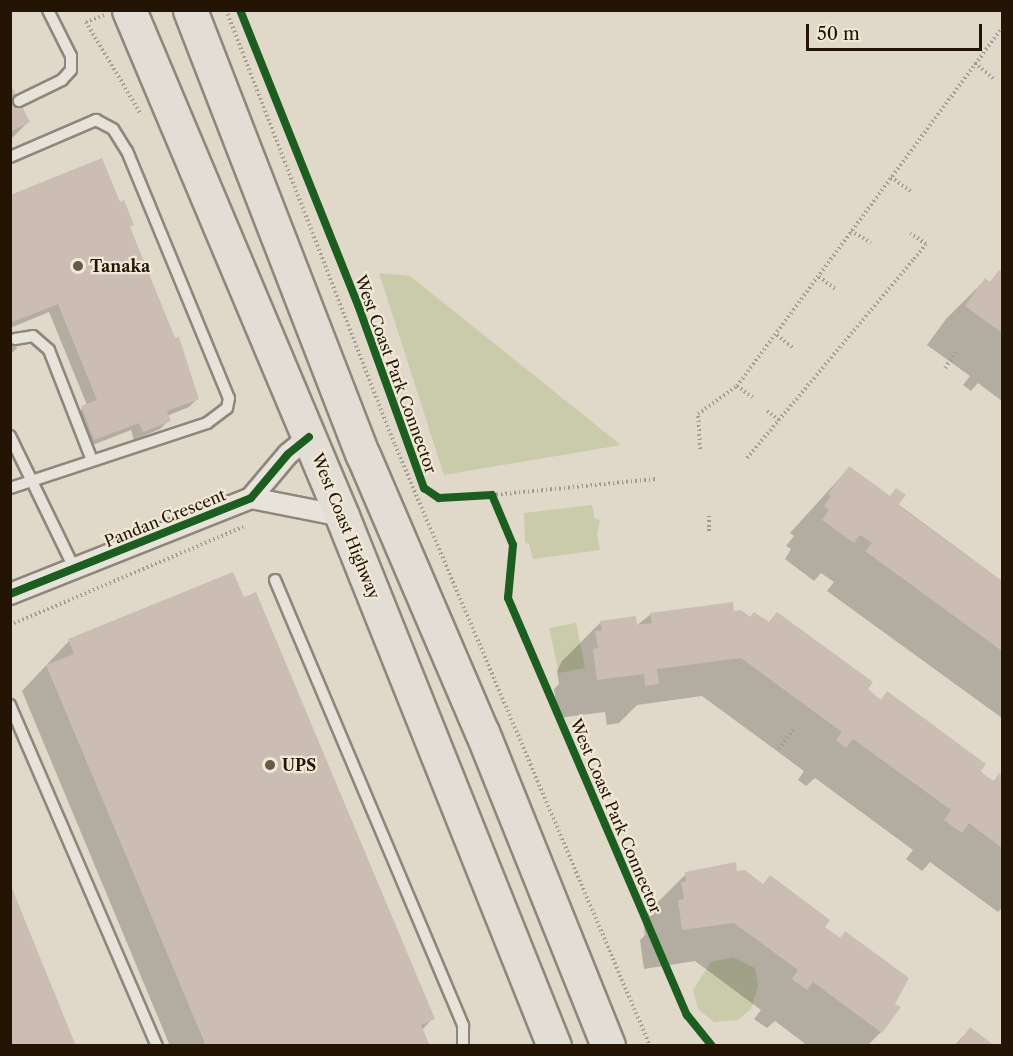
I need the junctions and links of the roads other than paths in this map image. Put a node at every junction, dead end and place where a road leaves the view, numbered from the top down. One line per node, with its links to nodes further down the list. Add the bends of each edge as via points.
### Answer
1 (48, 10): 4 (lane, via 71,56 70,70 62,80)
2 (129, 10): 8 (highway, West Coast Highway)
3 (190, 10): 18 (highway, via 363,455 482,732)
4 (19, 101)
5 (10, 157): 9 (lane, via 96,120 112,129 127,151 228,388 227,408 218,417)
6 (15, 339): 9 (lane, via 33,336 49,350)
7 (10, 436): 10 (lane)
8 (309, 436): 12 (street, Pandan Crescent, via 288,454); 13 (highway, West Coast Highway)
9 (91, 458): 10 (lane)
10 (31, 482): 11 (lane); 14 (lane)
11 (10, 488)
12 (251, 498): 13 (street, Pandan Crescent); 14 (street, Pandan Crescent)
13 (342, 516): 19 (highway, West Coast Highway)
14 (74, 568): 16 (street, Pandan Crescent)
15 (275, 580): 21 (lane, via 463,1026)
16 (10, 594)
17 (10, 705): 20 (lane)
18 (573, 961): 19 (highway, via 569,973 555,986 542,988); 23 (highway)
19 (529, 983): 22 (highway, West Coast Highway)
20 (157, 1046)
21 (463, 1046)
22 (554, 1046)
23 (608, 1046)

